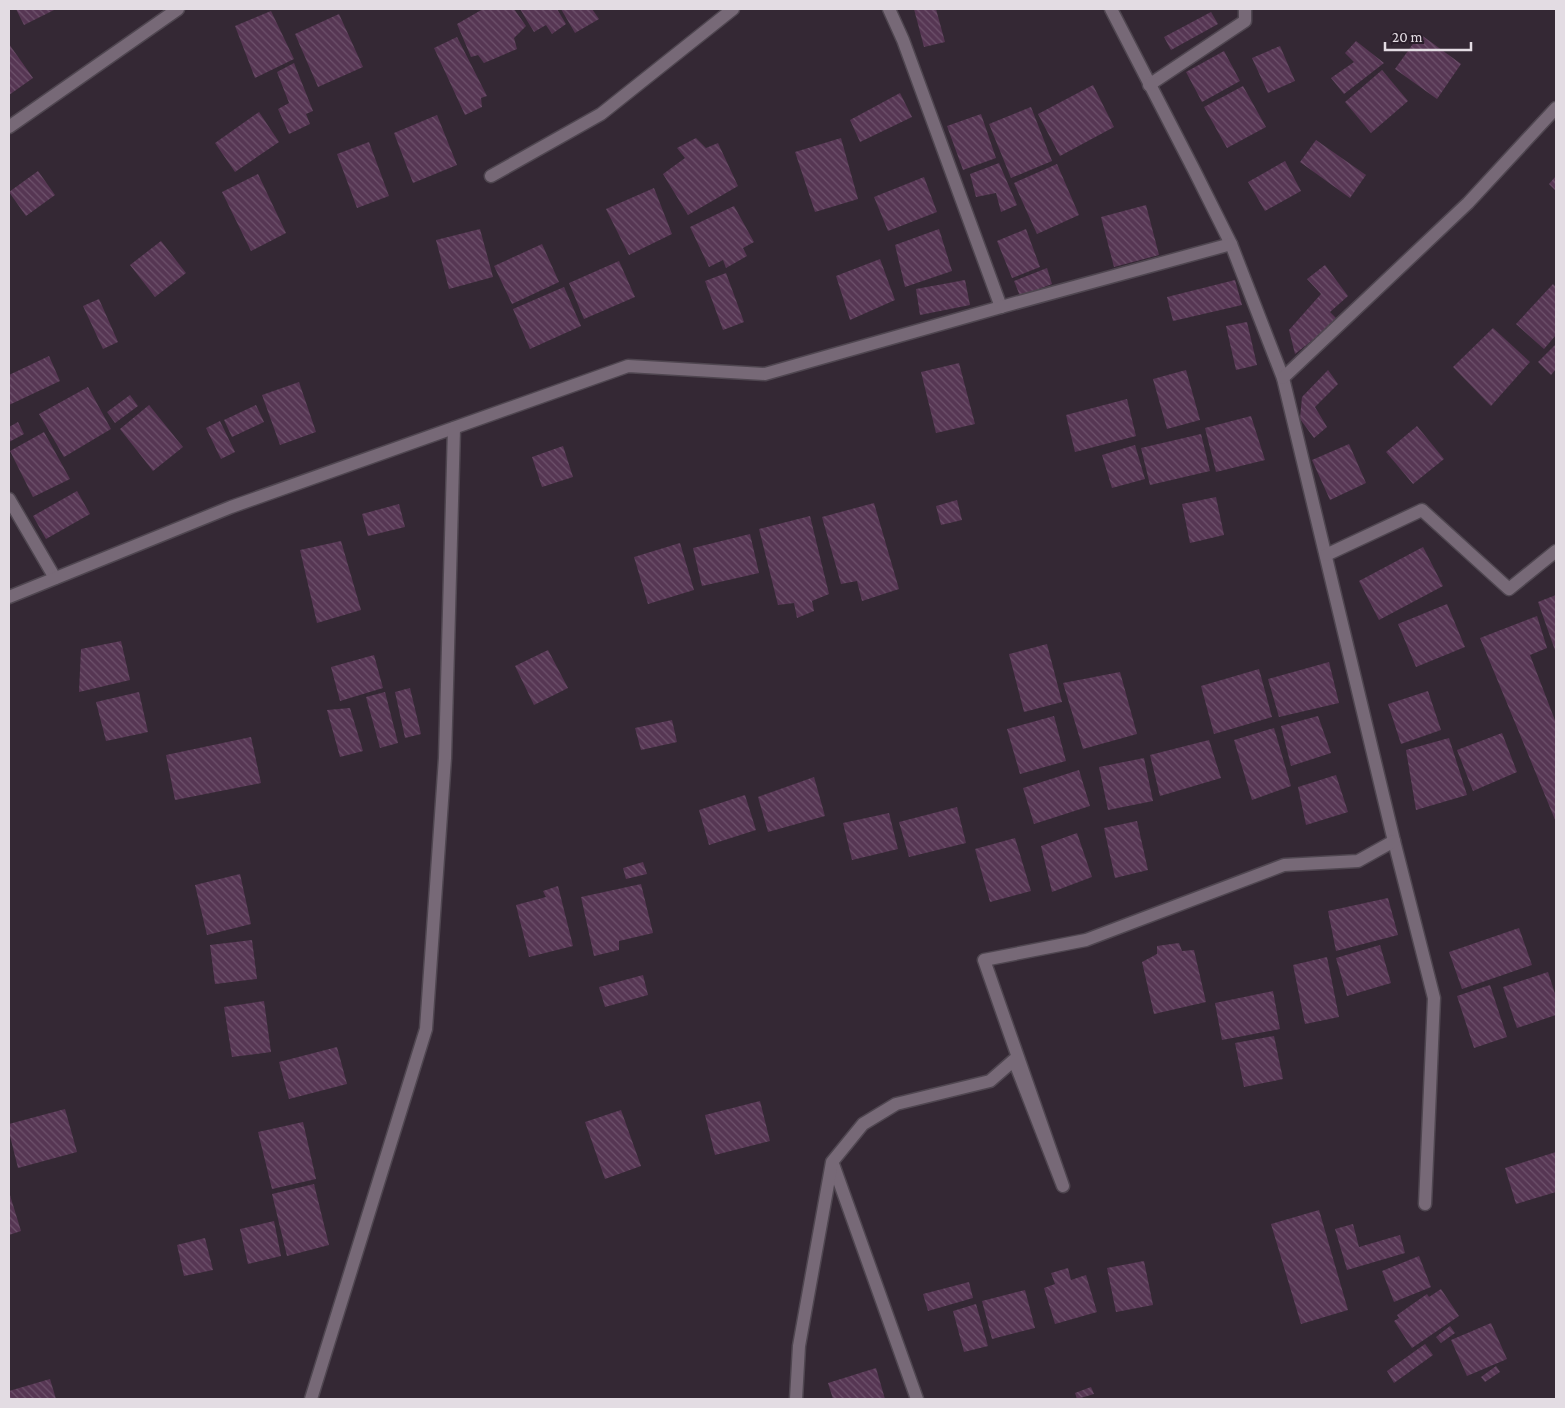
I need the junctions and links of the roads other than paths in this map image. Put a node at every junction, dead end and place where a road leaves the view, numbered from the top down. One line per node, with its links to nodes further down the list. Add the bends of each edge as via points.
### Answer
1 (178, 9): 8 (street)
2 (733, 9): 9 (street, via 602,114)
3 (889, 9): 11 (street)
4 (1111, 9): 6 (street)
5 (1245, 9): 6 (street, via 1245,21)
6 (1149, 85): 10 (street)
7 (1556, 108): 12 (street, via 1468,203)
8 (9, 127)
9 (491, 176)
10 (1231, 244): 11 (street); 12 (street)
11 (1001, 306): 13 (street, via 765,374 628,366)
12 (1283, 378): 16 (street)
13 (454, 428): 17 (street, via 231,507); 22 (street, via 445,758 426,1028)
14 (9, 499): 17 (street)
15 (1556, 551): 16 (street, via 1510,588 1422,510)
16 (1326, 555): 19 (street)
17 (55, 578): 18 (street)
18 (9, 597)
19 (1394, 841): 20 (street, via 1358,861 1284,865 1086,940 984,960 1063,1186 1014,1060 990,1081 896,1104 863,1124); 21 (street, via 1434,998)
20 (832, 1162): 23 (street, via 799,1346); 24 (street)
21 (1425, 1204)
22 (312, 1399)
23 (796, 1399)
24 (917, 1399)

